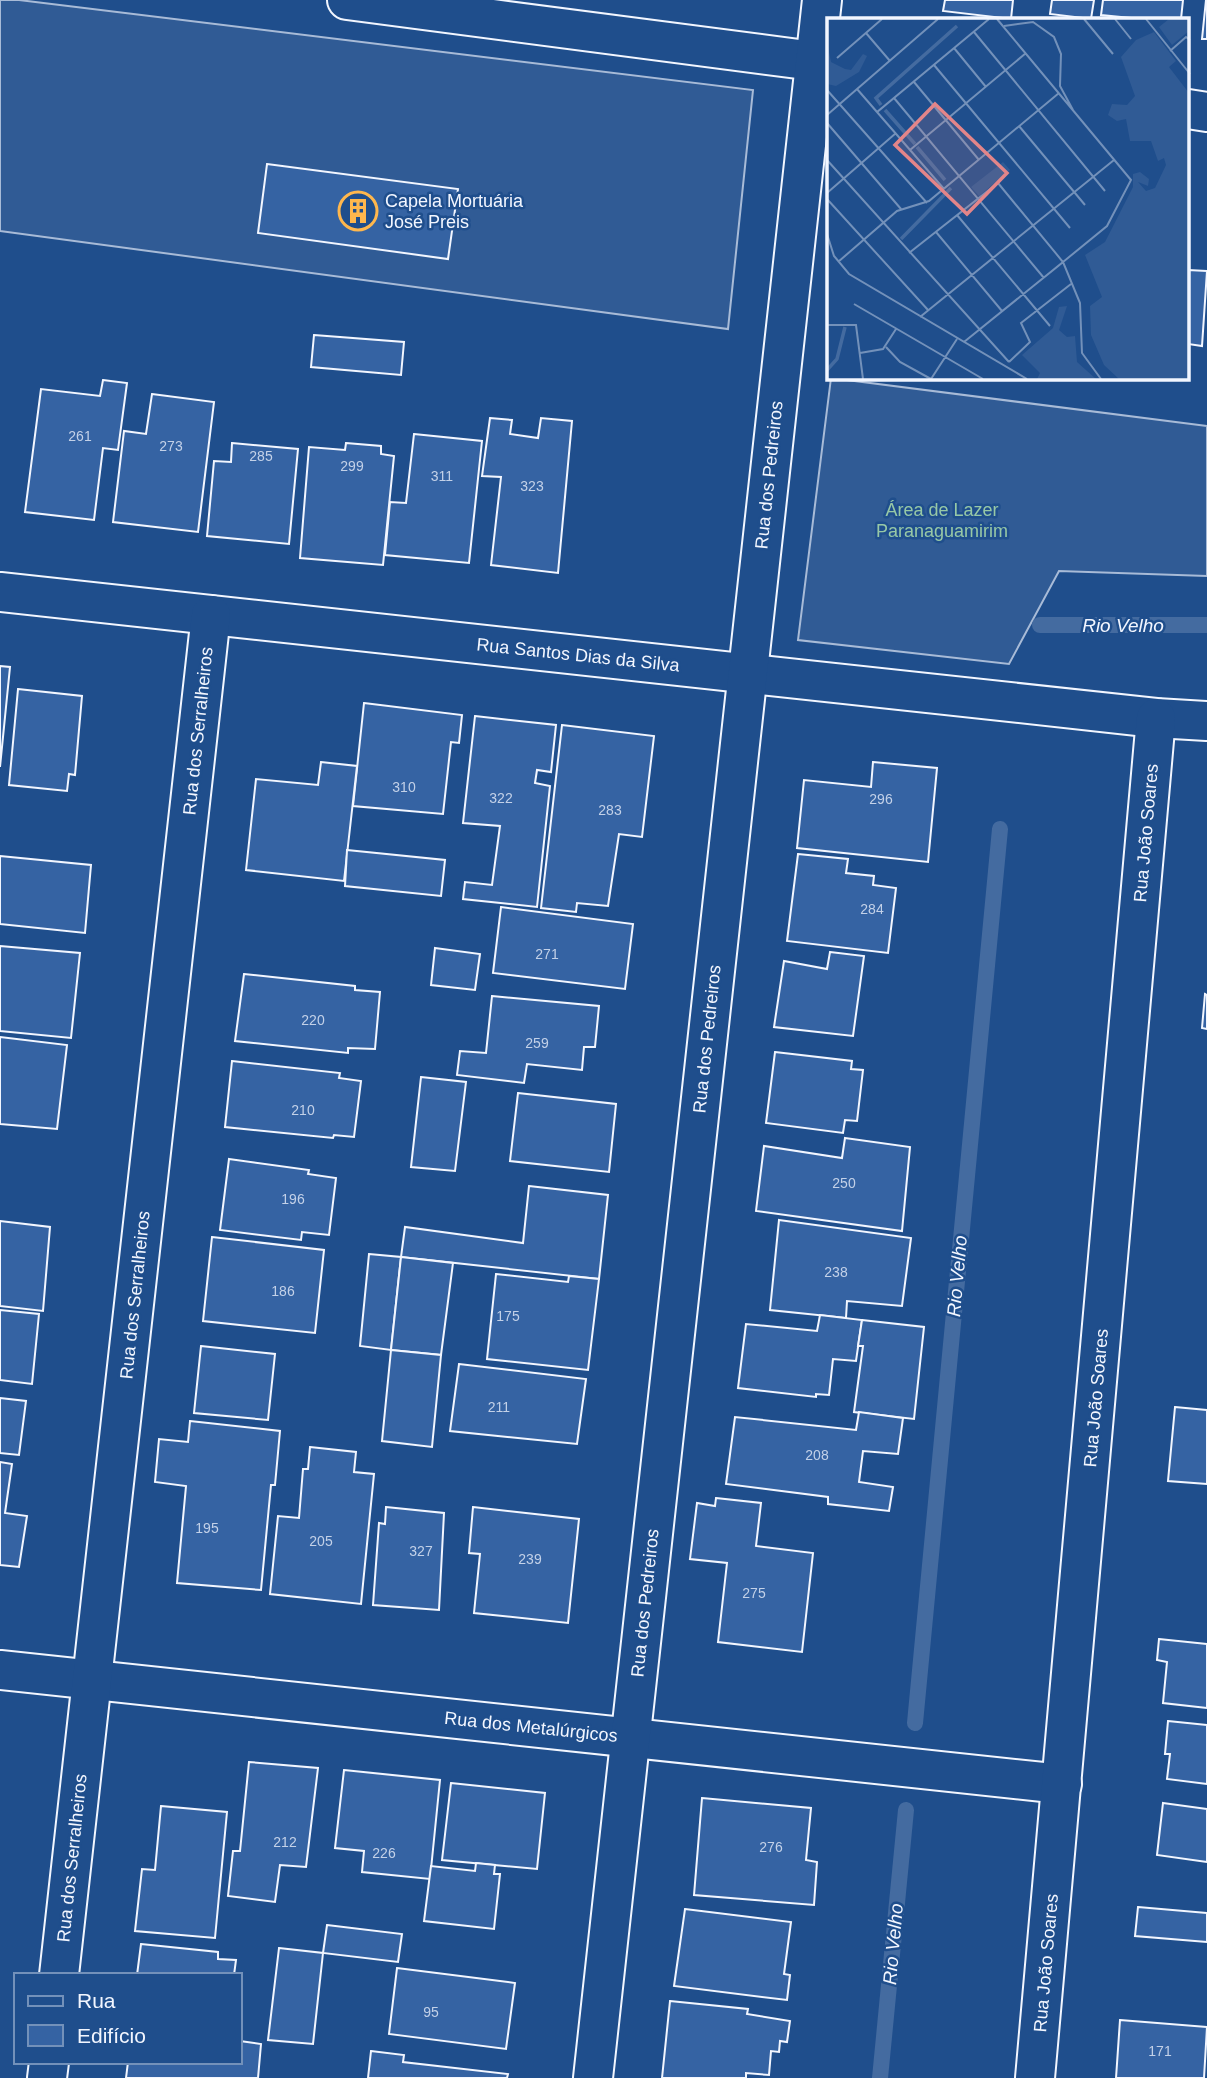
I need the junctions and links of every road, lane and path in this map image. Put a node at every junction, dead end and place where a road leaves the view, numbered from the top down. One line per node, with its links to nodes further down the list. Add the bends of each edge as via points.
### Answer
1 (348, 0): 3 (street)
2 (822, 0): 3 (street, Rua dos Pedreiros)
3 (822, 62): 6 (street, Rua dos Pedreiros)
4 (0, 592): 5 (street, Rua Santos Dias da Silva)
5 (211, 615): 6 (street, Rua Santos Dias da Silva); 10 (street, Rua dos Serralheiros)
6 (748, 673): 7 (street, Rua Santos Dias da Silva); 11 (street, Rua dos Pedreiros)
7 (1156, 718): 8 (street, Rua Santos Dias da Silva); 12 (street, Rua João Soares)
8 (1207, 721)
9 (0, 1670): 10 (street, Rua dos Metalúrgicos)
10 (92, 1680): 11 (street, Rua dos Metalúrgicos); 13 (street, Rua dos Serralheiros)
11 (630, 1737): 12 (street, Rua dos Metalúrgicos); 14 (street, Rua dos Pedreiros)
12 (1062, 1784): 15 (street, Rua João Soares)
13 (59, 1973)
14 (593, 2078)
15 (1035, 2078)

